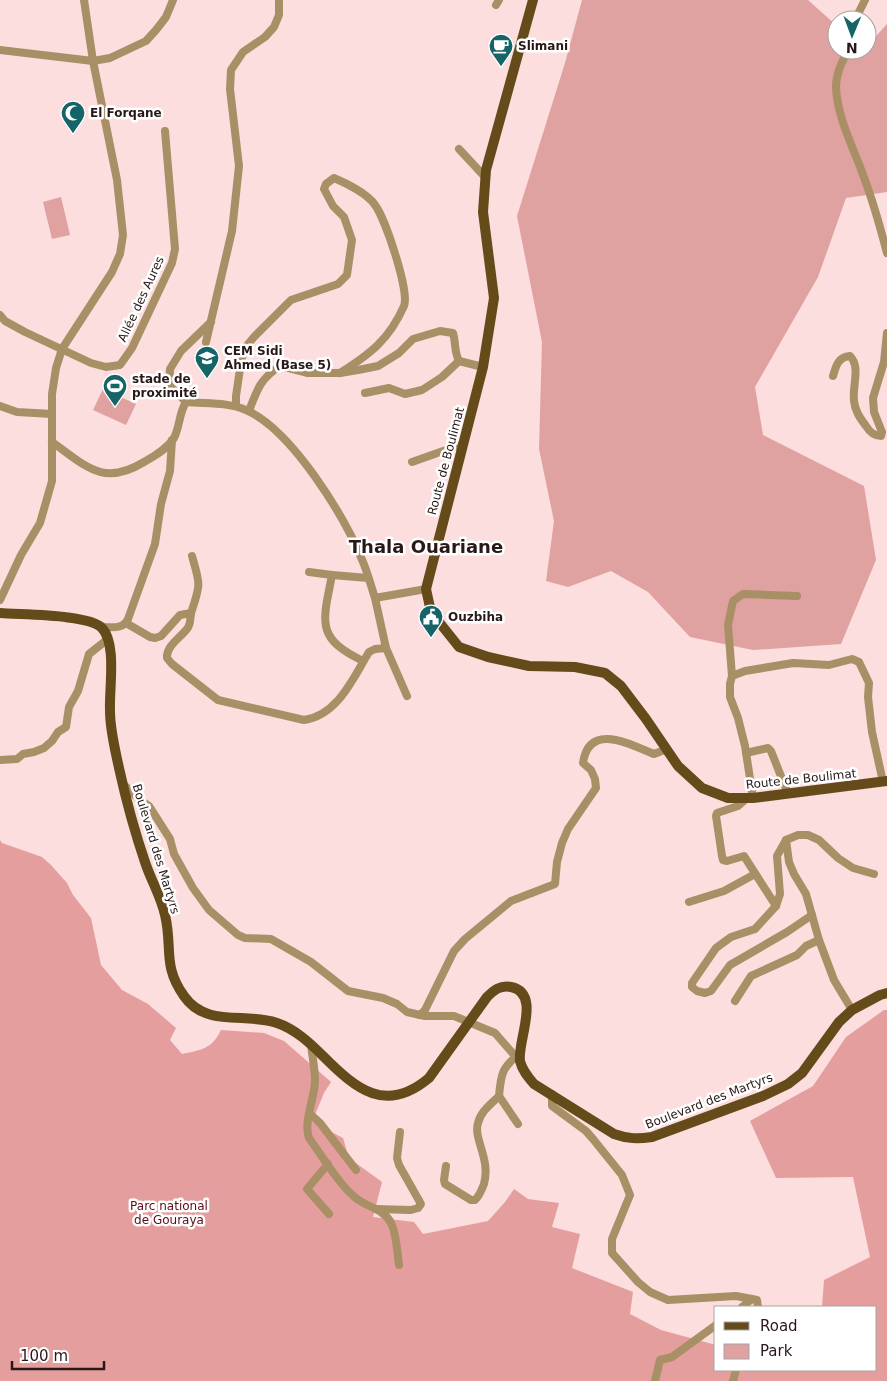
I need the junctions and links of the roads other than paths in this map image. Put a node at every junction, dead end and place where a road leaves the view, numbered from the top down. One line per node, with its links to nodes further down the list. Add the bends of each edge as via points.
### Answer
1 (84, 0): 7 (street)
2 (174, 0): 7 (street, via 166,17 146,40 110,58)
3 (279, 0): 13 (street, via 280,15 274,27 243,52 231,70 230,89 239,166 232,231)
4 (533, 0): 10 (main road, Route de Boulimat)
5 (0, 50): 7 (street)
6 (843, 60): 11 (street, via 836,88 847,135 876,211)
7 (93, 61): 16 (street, via 117,180 123,235 120,254 112,272)
8 (164, 131): 16 (street, Allée des Aures, via 175,249 172,263 132,348 120,365 106,367 91,363)
9 (459, 149): 10 (street)
10 (485, 177): 18 (main road, Route de Boulimat, via 483,212 494,298)
11 (887, 253)
12 (0, 315): 16 (street, Allée des Aures, via 25,332)
13 (210, 322): 15 (street); 22 (street, via 181,351 170,369 169,385)
14 (887, 333): 20 (street, via 884,362 873,398 881,436 869,430 857,413 854,360 844,356)
15 (206, 342)
16 (62, 349): 26 (street, via 53,385)
17 (459, 361): 18 (street); 19 (street, via 453,333 440,331 413,339 399,353 378,366); 21 (street, via 422,390 405,394 389,388)
18 (483, 367): 29 (main road, Route de Boulimat)
19 (340, 373): 24 (street, via 386,338 405,304 406,291 384,222 374,203 347,183 334,178 324,189 332,206 344,217 352,240 347,275 338,284 291,300 254,337 244,349); 25 (street, via 307,373 280,366 267,374)
20 (833, 376)
21 (366, 393)
22 (186, 402): 24 (street); 27 (street)
23 (0, 406): 26 (street, via 17,412)
24 (236, 406): 25 (street)
25 (249, 411): 34 (street, via 296,450 336,509)
26 (52, 414): 28 (street)
27 (172, 440): 28 (street, via 160,453 118,474 104,474 86,467); 41 (street, via 170,471 155,544)
28 (52, 442): 38 (street, via 52,481 44,510)
29 (463, 444): 30 (street); 35 (main road, Route de Boulimat)
30 (412, 462)
31 (192, 556): 40 (street, via 199,581)
32 (309, 572): 33 (street)
33 (332, 575): 34 (street); 45 (street, via 326,630 344,652)
34 (368, 578): 37 (street)
35 (426, 589): 37 (street); 48 (main road, Route de Boulimat, via 431,612 458,647 529,666 605,673 621,686)
36 (797, 596): 46 (street, via 743,594 733,601 728,625)
37 (376, 598): 44 (street)
38 (0, 600)
39 (0, 613): 42 (main road, via 86,620)
40 (191, 613): 41 (street, via 180,615 161,636 155,638); 45 (street, via 188,627 168,650 167,658 218,700 311,719 331,708 344,694)
41 (126, 623): 42 (street, via 119,627)
42 (101, 627): 43 (main road, Boulevard des Martyrs)
43 (108, 639): 50 (street, via 88,654 78,691 69,707 66,727 44,748 17,759); 52 (main road, Boulevard des Martyrs, via 111,652 110,717)
44 (386, 648): 45 (street, via 374,649); 47 (street)
45 (363, 661)
46 (732, 676): 49 (street, via 730,697); 51 (street, via 745,670 794,663 829,665 852,658 859,662 869,683 872,732)
47 (407, 696)
48 (667, 749): 54 (main road, Route de Boulimat, via 678,766 702,788 728,798); 65 (street, via 654,754 602,739 586,749 582,763 591,770 596,788 565,836 557,862 555,884 511,901 465,939 454,951)
49 (746, 753): 53 (street, via 768,748); 54 (street)
50 (0, 760)
51 (885, 781): 53 (main road, Route de Boulimat)
52 (123, 784): 65 (street, via 150,806 193,888 209,910 238,935 271,939 311,962 348,991 383,998 407,1012); 67 (main road, Boulevard des Martyrs, via 146,867 166,916 169,966 185,999 199,1011 217,1017 275,1022 288,1027)
53 (788, 794): 54 (main road, Route de Boulimat)
54 (750, 798): 56 (street, via 716,816 724,860 744,856)
55 (786, 840): 57 (street, via 808,835 853,868); 59 (street, via 777,856 780,894); 60 (street, via 794,874 806,894)
56 (755, 874): 58 (street, via 724,891); 59 (street)
57 (874, 874)
58 (689, 902)
59 (776, 906): 60 (street, via 755,928 731,937 716,948 692,983 697,992 711,991 730,965)
60 (812, 915): 61 (street)
61 (819, 940): 63 (street, via 751,976); 64 (street, via 834,980)
62 (887, 993): 64 (main road, Boulevard des Martyrs)
63 (735, 1001)
64 (852, 1010): 69 (main road, Boulevard des Martyrs, via 833,1029 802,1072 788,1084 652,1138 627,1138 614,1134)
65 (420, 1015): 66 (street, via 454,1016)
66 (469, 1023): 67 (main road, Boulevard des Martyrs, via 429,1078 417,1088 390,1096 371,1093 355,1085); 68 (street, via 495,1034); 68 (main road, Boulevard des Martyrs, via 494,990 502,986 520,990 525,997 527,1019)
67 (311, 1044): 71 (street, via 315,1080)
68 (518, 1055): 69 (main road, Boulevard des Martyrs, via 527,1076); 70 (street, via 508,1062 501,1075)
69 (552, 1094): 80 (street, via 552,1106 586,1131 627,1186 630,1195 612,1239 612,1253 625,1270 650,1292 668,1300 736,1296)
70 (499, 1096): 72 (street); 75 (street, via 481,1114 477,1125 486,1162 480,1196 471,1200 445,1184)
71 (310, 1114): 74 (street, via 309,1138); 76 (street)
72 (518, 1124)
73 (400, 1132): 77 (street, via 397,1158 420,1204 411,1210)
74 (328, 1164): 77 (street, via 357,1199); 78 (street, via 307,1189)
75 (446, 1166)
76 (356, 1170)
77 (376, 1209): 79 (street, via 392,1224)
78 (329, 1214)
79 (399, 1265)
80 (752, 1299): 81 (street); 82 (street, via 757,1300)
81 (743, 1306)
82 (758, 1306)
83 (714, 1326): 84 (street, via 672,1357 660,1360)
84 (654, 1381)

